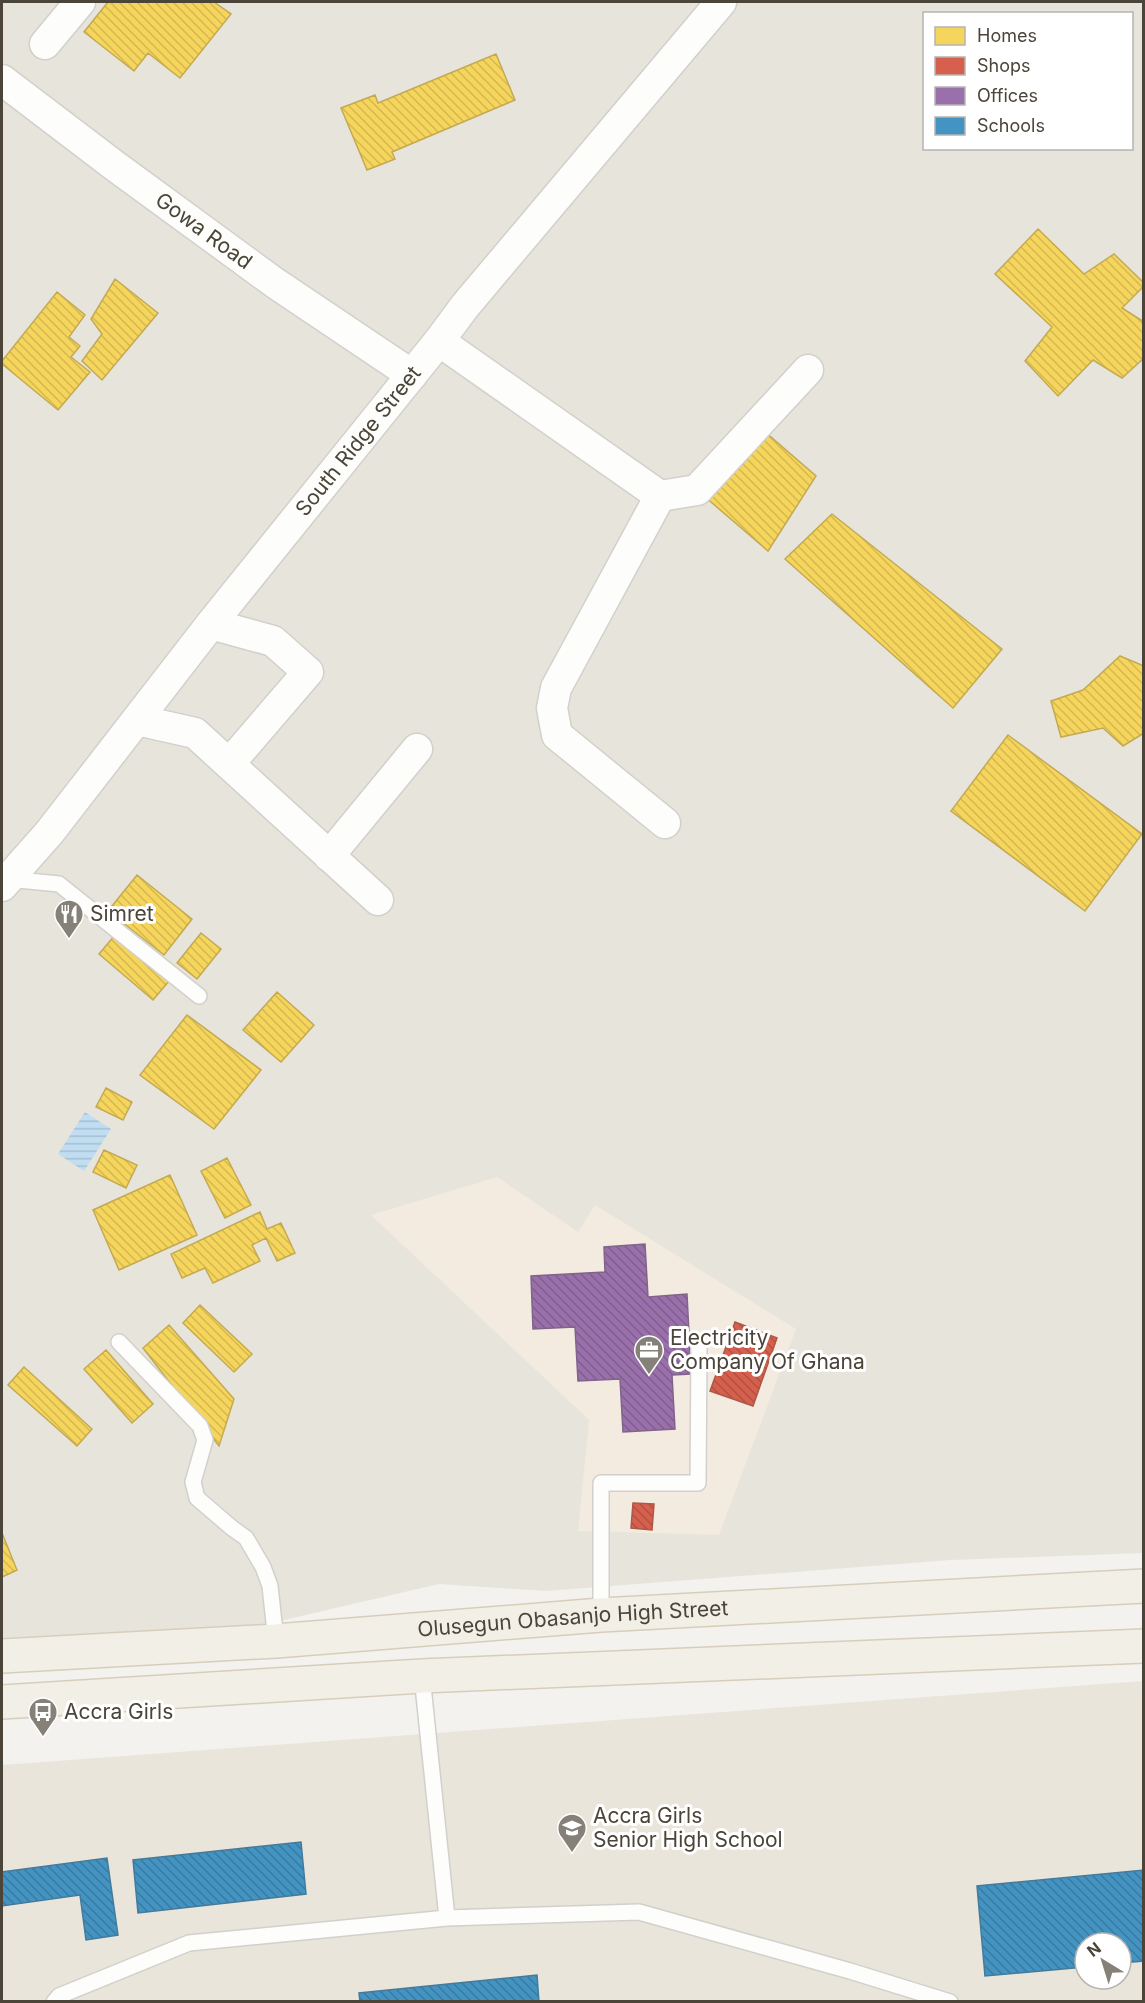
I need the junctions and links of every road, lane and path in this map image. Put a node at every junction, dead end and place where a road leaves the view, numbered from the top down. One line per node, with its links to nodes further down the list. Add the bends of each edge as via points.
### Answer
1 (80, 2): 3 (street)
2 (721, 2): 5 (street, South Ridge Street)
3 (45, 44)
4 (2, 80): 7 (street, Gowa Road, via 275,283)
5 (439, 341): 7 (street, South Ridge Street); 8 (street)
6 (808, 370): 8 (street, via 697,490)
7 (412, 375): 9 (street, South Ridge Street)
8 (660, 496): 13 (street, via 556,688 552,708 557,735)
9 (211, 624): 10 (street, South Ridge Street); 12 (street, via 273,641 308,672)
10 (137, 720): 12 (street, via 195,733); 15 (street, South Ridge Street)
11 (417, 748): 14 (street)
12 (229, 764): 14 (street)
13 (665, 823)
14 (329, 856): 16 (street)
15 (5, 883): 17 (lane, via 59,884)
16 (378, 900)
17 (199, 996)
18 (119, 1342): 22 (lane, via 200,1426 205,1440 193,1482 197,1498 246,1538 263,1567 270,1586)
19 (699, 1348): 21 (lane, via 698,1483 601,1483)
20 (1143, 1586): 21 (main road, Olusegun Obasanjo High Street)
21 (602, 1615): 22 (main road, Olusegun Obasanjo High Street)
22 (276, 1641): 24 (main road, Olusegun Obasanjo High Street)
23 (1143, 1646): 25 (main road)
24 (2, 1656)
25 (422, 1676): 26 (main road); 27 (lane)
26 (2, 1702)
27 (447, 1918): 28 (lane, via 189,1943); 29 (lane, via 639,1912)
28 (54, 2001)
29 (950, 2001)

